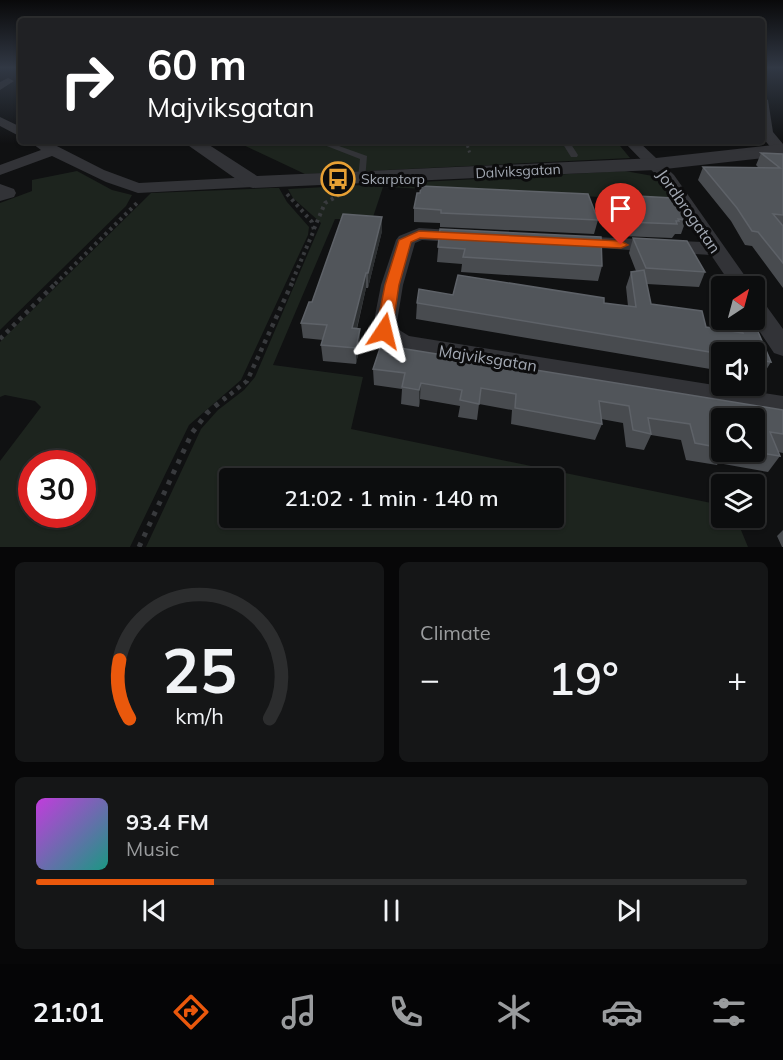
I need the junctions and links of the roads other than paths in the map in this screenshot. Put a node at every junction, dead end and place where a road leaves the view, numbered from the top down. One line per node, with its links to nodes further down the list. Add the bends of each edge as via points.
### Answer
1 (0, 121): 3 (street)
2 (765, 125): 10 (street, via 766,133)
3 (18, 131)
4 (42, 144): 9 (street, Dalviksgatan)
5 (196, 144): 15 (street)
6 (326, 144): 14 (lane, via 364,158)
7 (567, 144): 11 (lane)
8 (633, 144): 12 (street, Jordbrogatan)
9 (54, 150): 13 (street); 15 (street, Dalviksgatan, via 138,188)
10 (782, 151): 12 (street, Dalviksgatan)
11 (574, 154)
12 (656, 164): 14 (street, Dalviksgatan); 20 (street, Jordbrogatan)
13 (0, 170)
14 (362, 178): 15 (street, Dalviksgatan)
15 (253, 182)
16 (0, 189): 17 (street, via 8,193)
17 (0, 196)
18 (490, 238): 24 (street, Majviksgatan, via 419,234 406,240 392,285 384,331 403,344)
19 (550, 241): 20 (street)
20 (716, 249): 21 (street, Jordbrogatan)
21 (735, 276)
22 (765, 321): 23 (street)
23 (783, 347)
24 (783, 407)

